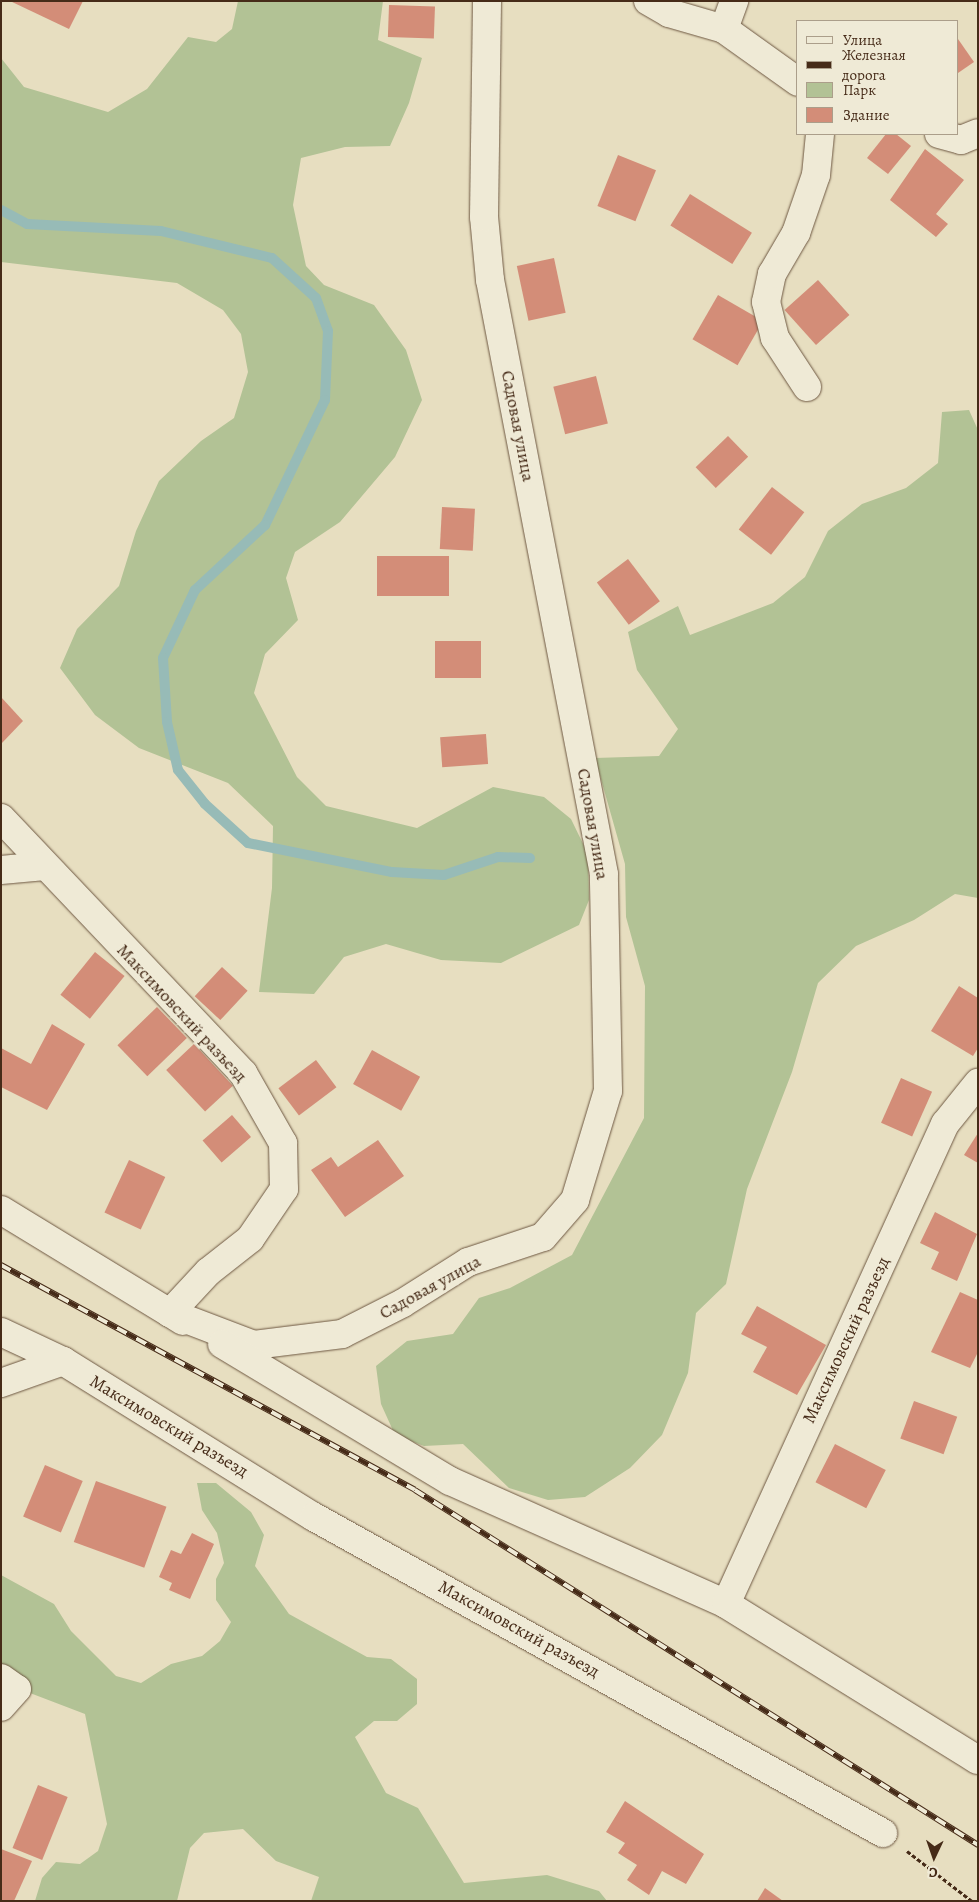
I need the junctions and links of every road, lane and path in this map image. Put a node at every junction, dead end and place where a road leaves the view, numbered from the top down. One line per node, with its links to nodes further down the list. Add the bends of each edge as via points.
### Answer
1 (487, 1): 15 (street, Садовая улица, via 484,217 490,280 604,874 608,1091 574,1200 543,1237 468,1262 342,1334 254,1345)
2 (648, 1): 4 (street, via 669,13)
3 (734, 1): 4 (street)
4 (724, 29): 5 (street)
5 (796, 81)
6 (978, 133): 8 (street, via 961,140)
7 (820, 135): 9 (street, via 816,175 796,233 772,274 766,302 775,338)
8 (943, 135)
9 (807, 387)
10 (1, 818): 11 (street, Максимовский разъезд)
11 (45, 866): 12 (street); 15 (street, Максимовский разъезд, via 243,1073 283,1143 284,1189 250,1239 208,1272)
12 (1, 870)
13 (978, 1083): 19 (street, Максимовский разъезд, via 945,1124)
14 (1, 1210): 15 (street)
15 (170, 1313): 19 (street, via 450,1481)
16 (1, 1332): 17 (street, Максимовский разъезд)
17 (62, 1361): 18 (street); 21 (street, Максимовский разъезд, via 314,1517)
18 (1, 1383)
19 (726, 1604): 20 (street)
20 (978, 1760)
21 (883, 1833): 22 (path)
22 (972, 1901)

